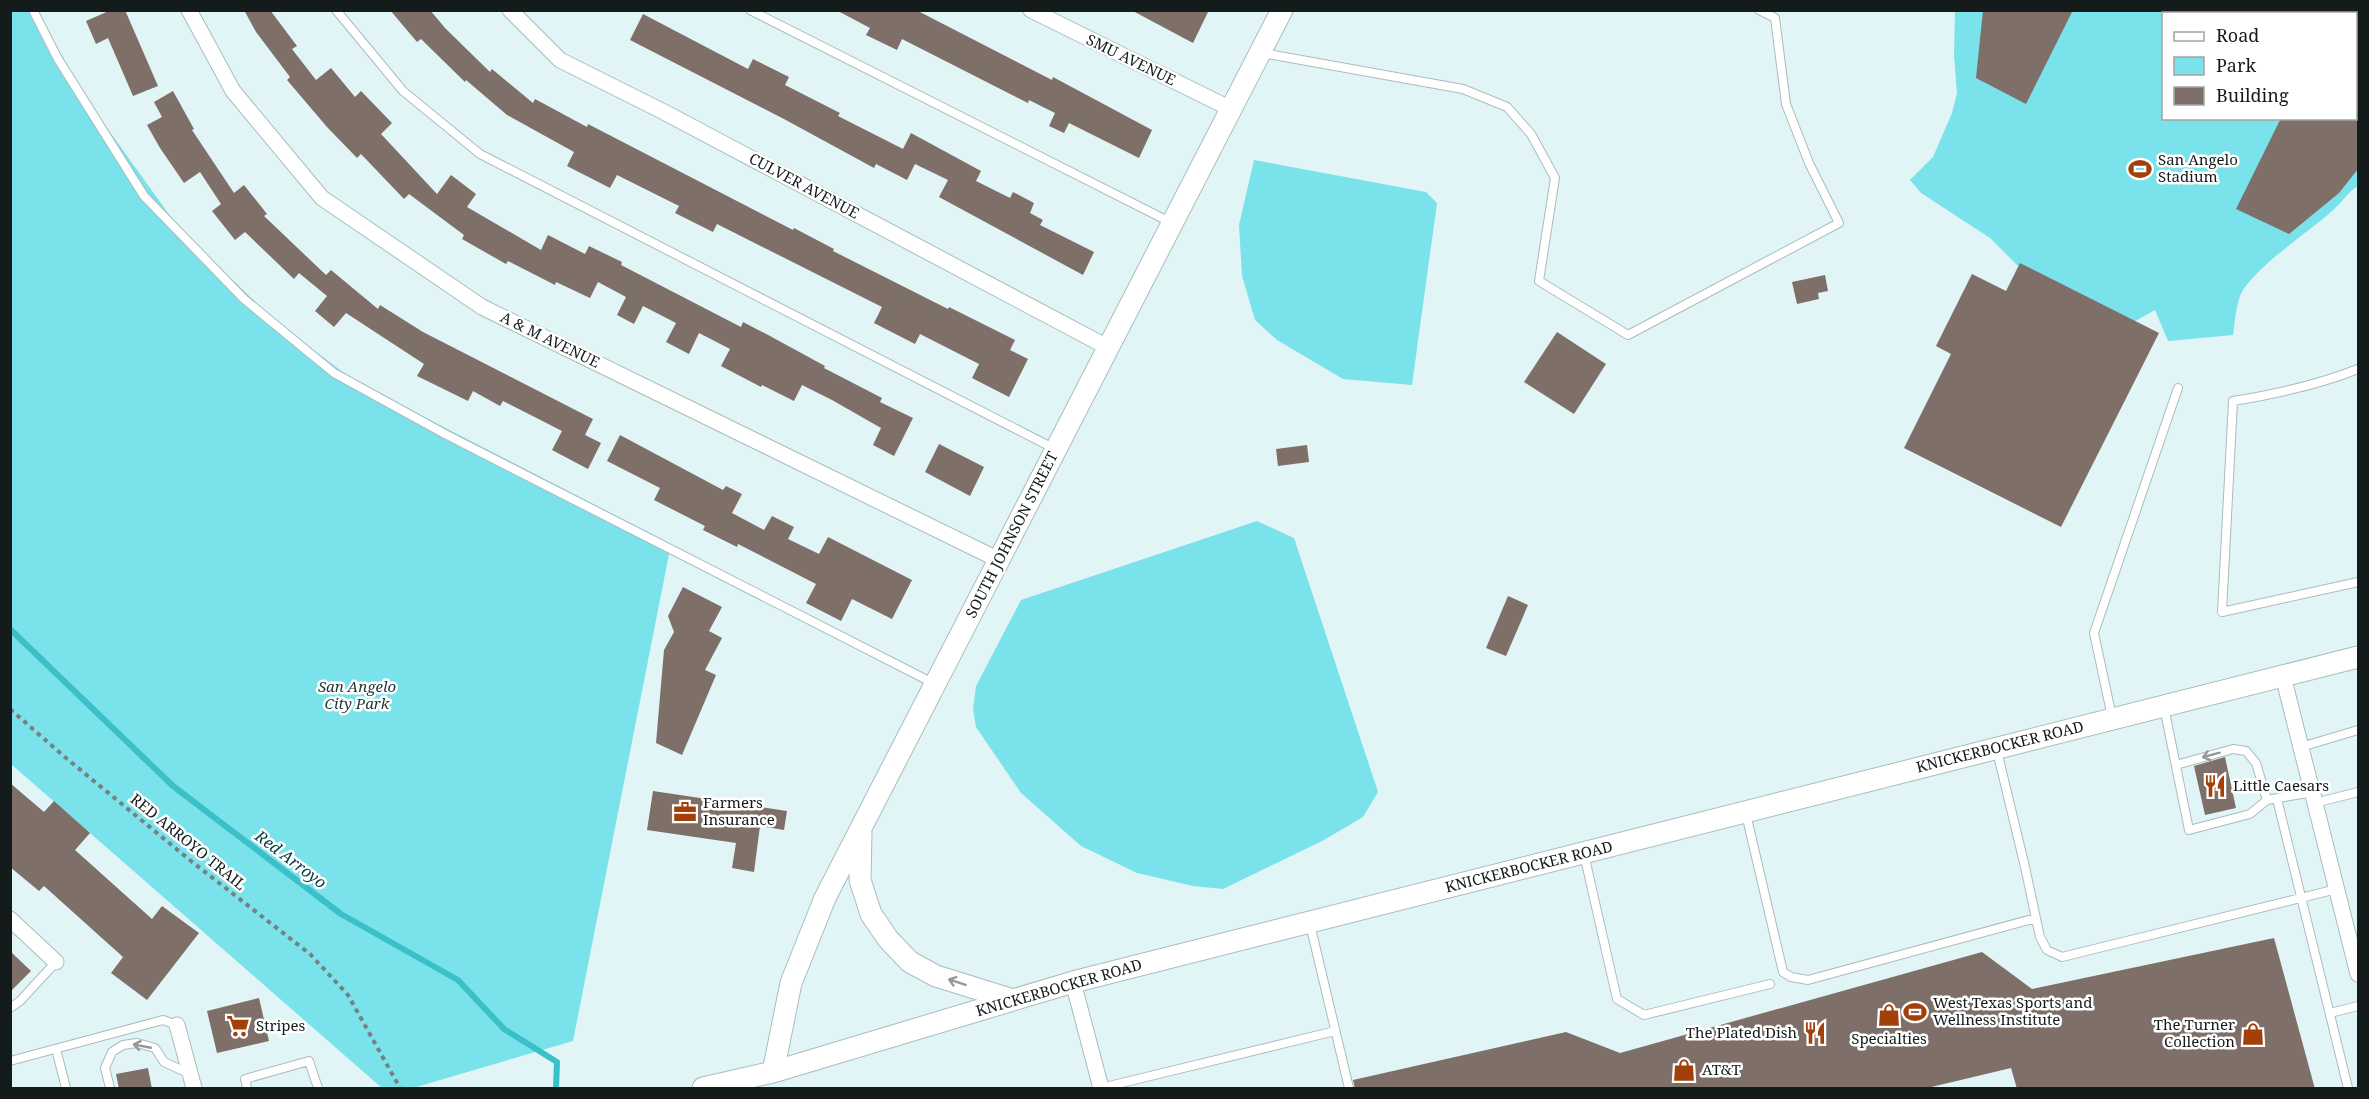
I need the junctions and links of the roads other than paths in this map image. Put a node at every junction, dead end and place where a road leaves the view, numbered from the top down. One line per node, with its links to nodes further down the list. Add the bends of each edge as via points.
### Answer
1 (33, 10): 21 (lane, via 58,59 144,196 244,299 334,374)
2 (189, 10): 17 (street, A & M AVENUE, via 233,91 322,198 472,301)
3 (336, 10): 16 (lane, via 403,91 480,154)
4 (510, 10): 13 (street, CULVER AVENUE, via 560,60)
5 (750, 10): 12 (lane)
6 (1031, 10): 11 (street, SMU AVENUE)
7 (1281, 10): 10 (main road, SOUTH JOHNSON STREET)
8 (1759, 10): 9 (lane)
9 (1775, 14): 10 (lane, via 1786,104 1839,223 1628,335 1539,281 1555,178 1531,134 1507,107 1463,89)
10 (1260, 52): 11 (main road, SOUTH JOHNSON STREET)
11 (1231, 109): 12 (main road, SOUTH JOHNSON STREET)
12 (1173, 224): 13 (main road, SOUTH JOHNSON STREET)
13 (1110, 348): 16 (main road, SOUTH JOHNSON STREET)
14 (2358, 369): 18 (lane, via 2329,381 2233,401 2222,612)
15 (2178, 387): 23 (lane, via 2094,633)
16 (1056, 450): 17 (main road, SOUTH JOHNSON STREET)
17 (999, 560): 21 (main road, SOUTH JOHNSON STREET)
18 (2358, 582)
19 (2358, 657): 20 (main road, KNICKERBOCKER ROAD)
20 (2283, 676): 22 (main road, KNICKERBOCKER ROAD); 25 (street)
21 (935, 684): 33 (main road, SOUTH JOHNSON STREET)
22 (2164, 706): 23 (main road, KNICKERBOCKER ROAD); 27 (lane)
23 (2113, 719): 26 (main road, KNICKERBOCKER ROAD)
24 (2358, 730): 25 (lane)
25 (2301, 747): 29 (street)
26 (1996, 748): 32 (main road, KNICKERBOCKER ROAD); 37 (lane)
27 (2176, 765): 31 (lane, one-way to 27, via 2256,763 2246,751 2233,749); 31 (lane, via 2189,830 2250,814)
28 (2358, 792): 29 (lane)
29 (2314, 798): 30 (lane); 35 (street)
30 (2277, 799): 31 (lane); 36 (lane)
31 (2267, 800)
32 (1745, 812): 34 (main road, KNICKERBOCKER ROAD); 37 (lane, via 1783,972 1791,977 1808,980)
33 (861, 829): 44 (main road, one-way to 33, via 936,976 910,962 888,939 871,914 860,880); 52 (main road, SOUTH JOHNSON STREET, via 825,898 791,983)
34 (1584, 853): 39 (main road, KNICKERBOCKER ROAD); 43 (lane, via 1617,999 1644,1015)
35 (2337, 889): 36 (lane); 41 (street)
36 (2301, 897): 37 (lane, via 2062,957 2047,950); 47 (lane)
37 (2036, 918)
38 (10, 919): 40 (street)
39 (1310, 922): 42 (main road, KNICKERBOCKER ROAD); 49 (lane)
40 (56, 962): 46 (lane)
41 (2358, 971)
42 (1073, 982): 44 (main road, KNICKERBOCKER ROAD); 54 (street)
43 (1770, 984)
44 (1013, 1000): 52 (main road, KNICKERBOCKER ROAD)
45 (2358, 1006): 47 (lane)
46 (10, 1008)
47 (2330, 1013): 61 (lane)
48 (177, 1024): 50 (lane, via 164,1020); 53 (street)
49 (1335, 1031): 54 (lane); 60 (lane)
50 (56, 1049): 51 (lane); 55 (lane)
51 (11, 1062)
52 (773, 1072): 59 (main road, KNICKERBOCKER ROAD)
53 (192, 1081): 56 (lane, one-way to 56, via 164,1062 155,1048 137,1042 112,1052 105,1068)
54 (1101, 1088)
55 (66, 1089)
56 (110, 1089)
57 (247, 1089): 58 (lane, via 245,1079 274,1075 309,1060)
58 (318, 1089)
59 (703, 1089)
60 (1348, 1089)
61 (2348, 1089)

